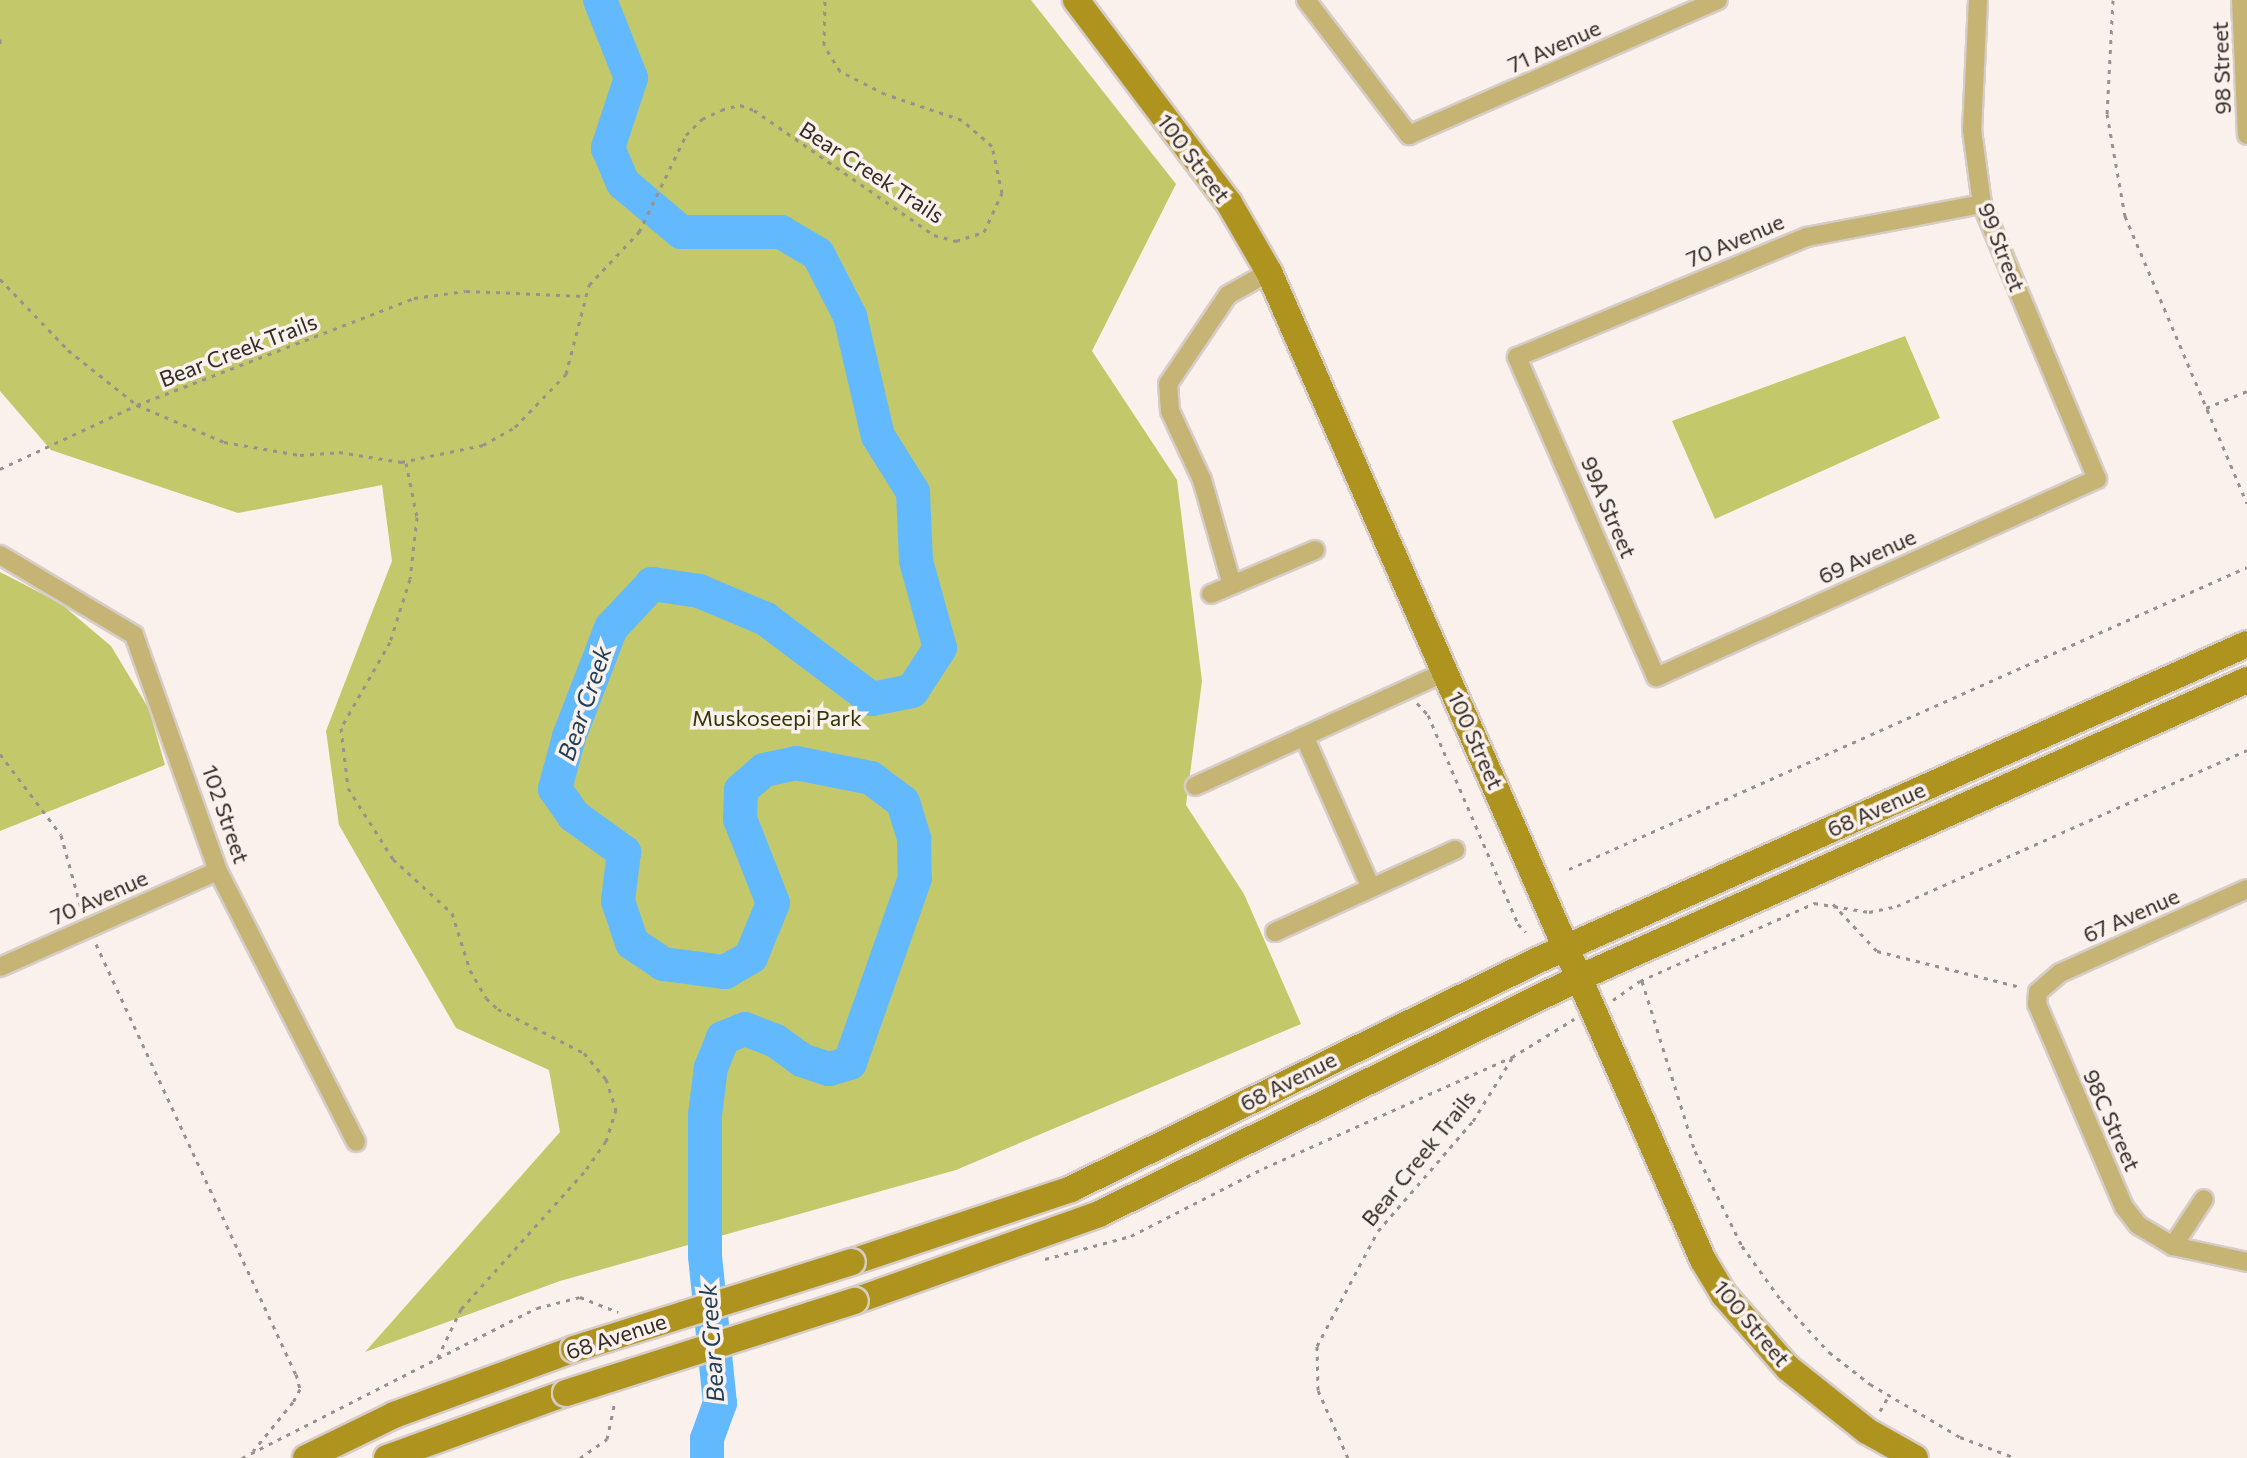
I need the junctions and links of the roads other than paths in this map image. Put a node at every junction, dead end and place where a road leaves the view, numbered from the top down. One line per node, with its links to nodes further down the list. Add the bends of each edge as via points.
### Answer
1 (1076, 0): 8 (main road, 100 Street, via 1229,203)
2 (1306, 0): 3 (street, 71 Avenue, via 1409,135)
3 (1718, 0)
4 (1978, 0): 7 (street, 99 Street, via 1972,130)
5 (2241, 0): 6 (street, 98 Street)
6 (2247, 135)
7 (1982, 204): 9 (street, 70 Avenue, via 1807,237); 10 (street, 99 Street)
8 (1269, 272): 13 (street, via 1228,295 1168,384 1170,411 1202,480); 16 (main road, 100 Street)
9 (1517, 357): 17 (street, 99A Street)
10 (2097, 479): 17 (street, 69 Avenue)
11 (1315, 550): 13 (street)
12 (0, 555): 22 (street, 102 Street, via 134,635)
13 (1232, 585): 14 (street)
14 (1211, 594)
15 (2247, 644): 26 (main road, 68 Avenue)
16 (1445, 672): 19 (street); 26 (main road, 100 Street)
17 (1656, 677)
18 (2247, 680): 28 (main road, 68 Avenue)
19 (1304, 736): 20 (street); 23 (street)
20 (1195, 786)
21 (1455, 850): 23 (street)
22 (218, 871): 27 (street, 70 Avenue); 30 (street, 102 Street)
23 (1371, 888): 25 (street)
24 (2247, 889): 29 (street, 67 Avenue, via 2060,973)
25 (1275, 932)
26 (1568, 946): 28 (main road, 100 Street); 35 (main road, 68 Avenue, bridge, via 1071,1189 574,1349 394,1415)
27 (0, 967)
28 (1581, 977): 34 (main road, 100 Street, via 1677,1204 1724,1295 1821,1397); 36 (main road, 68 Avenue, bridge, via 1099,1214)
29 (2038, 992): 32 (street, 98C Street, via 2041,1020 2124,1207 2148,1236)
30 (356, 1142)
31 (2204, 1199): 32 (street)
32 (2173, 1246): 33 (street, 98C Street)
33 (2247, 1262)
34 (1903, 1456)
35 (306, 1458)
36 (387, 1458)

